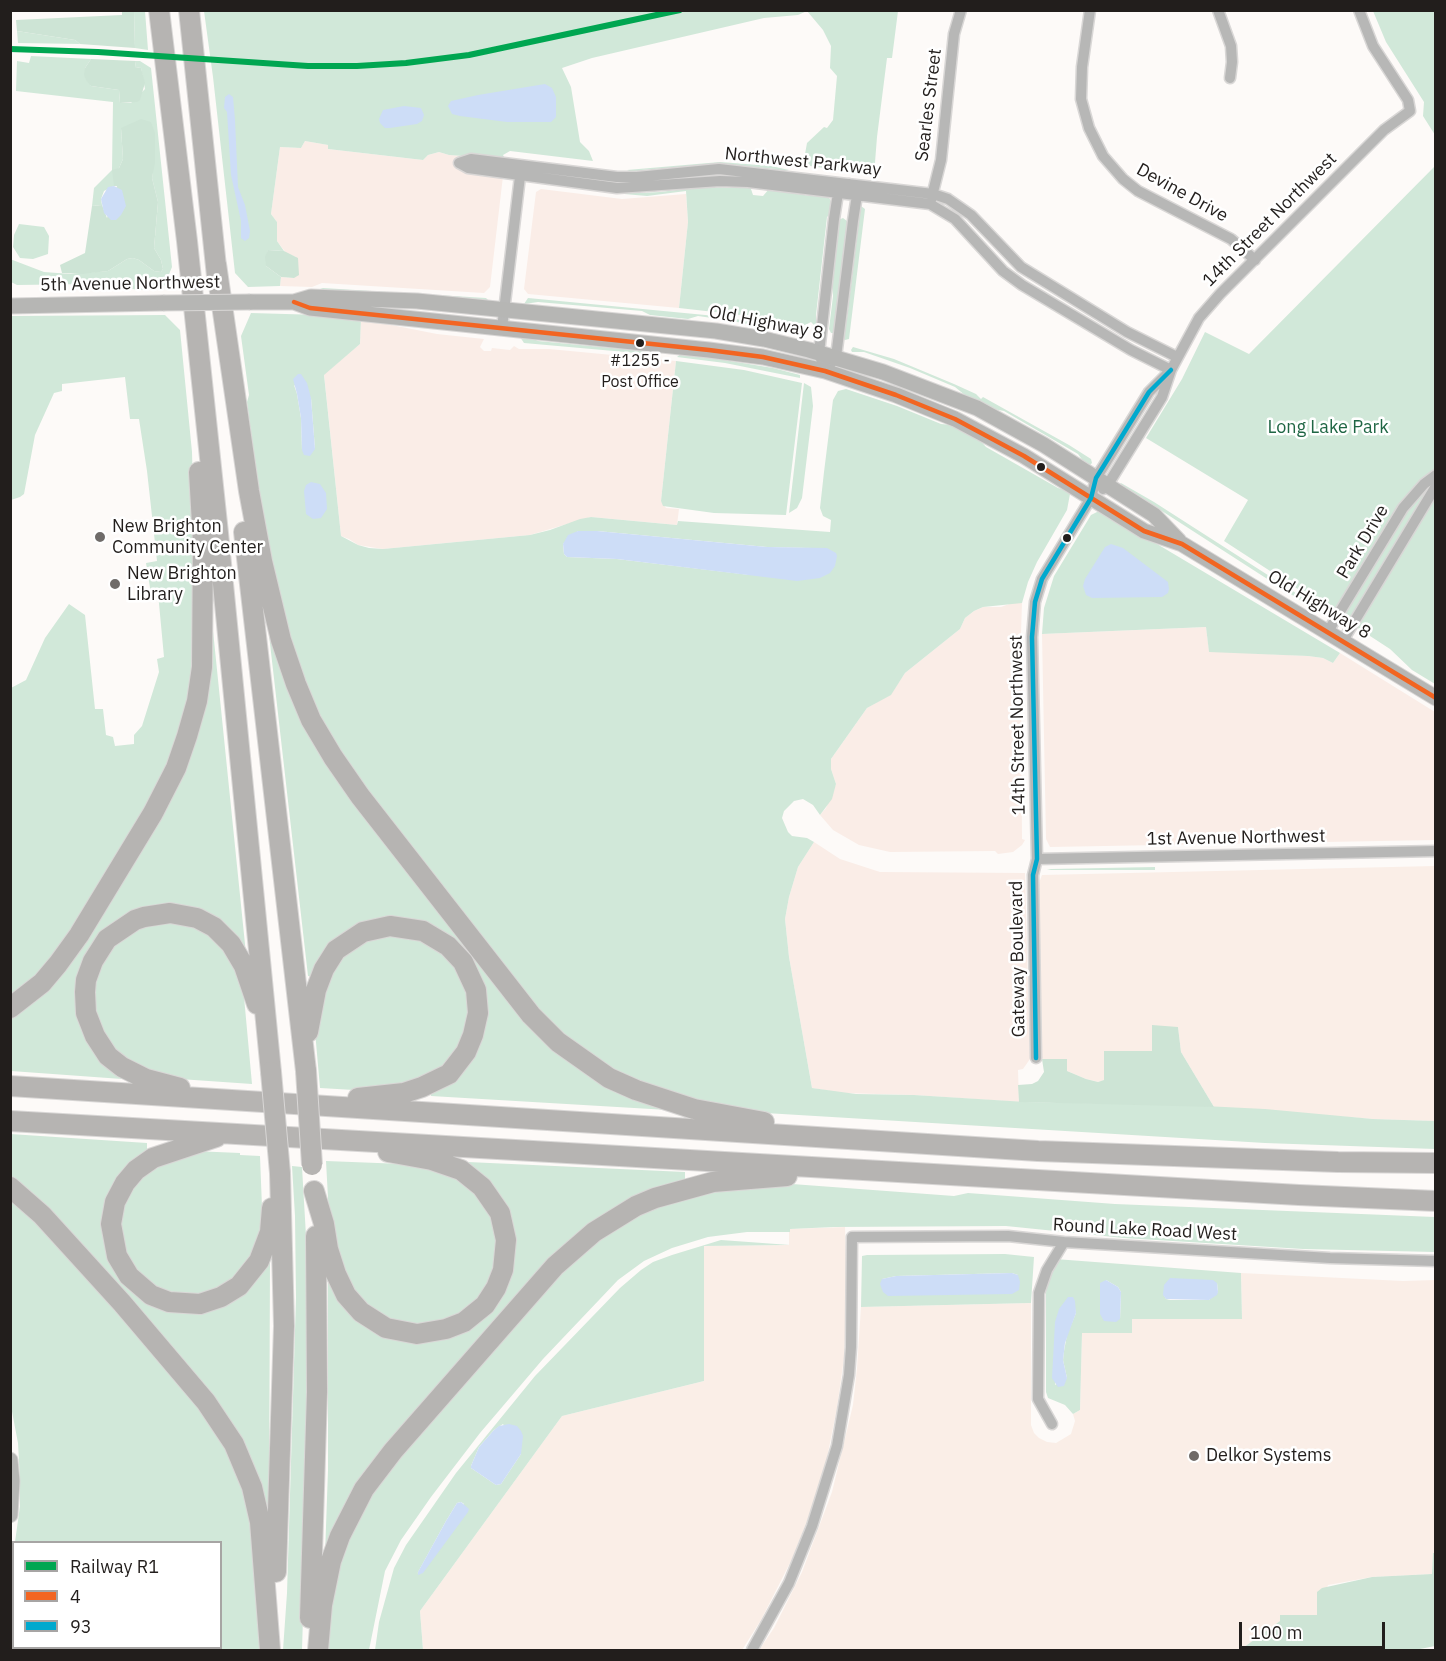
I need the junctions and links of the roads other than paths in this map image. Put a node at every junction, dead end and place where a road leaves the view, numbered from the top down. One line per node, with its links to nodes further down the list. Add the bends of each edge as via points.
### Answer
1 (159, 10): 27 (highway)
2 (189, 10): 14 (highway)
3 (961, 10): 12 (street, Searles Street, via 954,34 941,160)
4 (1090, 10): 13 (street, Devine Drive, via 1081,99 1103,156 1138,191 1231,239)
5 (1218, 10): 7 (street, via 1231,46)
6 (1359, 10): 13 (street, 14th Street Northwest, via 1373,46 1410,109 1384,130)
7 (1230, 78)
8 (520, 170): 9 (street, Northwest Parkway, via 617,177 719,169); 10 (street, Northwest Parkway, via 616,188 720,181); 20 (street)
9 (849, 184): 10 (street); 11 (street); 12 (street, Northwest Parkway)
10 (838, 192): 11 (street, Northwest Parkway); 22 (street)
11 (857, 195): 12 (street, Northwest Parkway); 23 (street)
12 (932, 199): 15 (street, Northwest Parkway, via 948,199 971,215 1021,267); 16 (street, Northwest Parkway, via 956,219 1003,271)
13 (1255, 260): 24 (street, 14th Street Northwest, via 1199,318)
14 (216, 264): 47 (highway); 54 (highway, via 254,525 281,640 300,694 325,745 351,784 531,1015 584,1062 621,1084 662,1100 771,1123)
15 (1048, 285): 16 (street); 24 (street, Northwest Parkway)
16 (1041, 296): 25 (street, Northwest Parkway)
17 (250, 302): 18 (street, Old Highway 8); 19 (street, 5th Avenue Northwest, bridge)
18 (294, 302): 20 (street, Old Highway 8, via 311,297 342,297); 21 (street, Old Highway 8, via 310,308)
19 (10, 306)
20 (505, 308): 21 (street); 22 (street, Old Highway 8, via 716,331)
21 (502, 328): 26 (street, Old Highway 8, via 720,351)
22 (819, 353): 23 (street, Old Highway 8); 26 (street)
23 (836, 357): 26 (street); 31 (street, Old Highway 8, via 977,408)
24 (1177, 357): 25 (street, 14th Street Northwest)
25 (1171, 370): 28 (street, 14th Street Northwest, via 1149,392); 29 (street, 14th Street Northwest, via 1162,397)
26 (825, 371): 33 (street, Old Highway 8, via 955,419)
27 (203, 394): 44 (highway, via 199,459 203,649 193,719 162,796 79,935 42,983); 45 (highway)
28 (1127, 428): 29 (street); 31 (street, 14th Street Northwest)
29 (1137, 436): 31 (street, 14th Street Northwest)
30 (1436, 475): 34 (street, Park Drive)
31 (1102, 482): 33 (street, 14th Street Northwest); 36 (street, Old Highway 8, via 1154,515)
32 (1436, 486): 35 (street, Park Drive)
33 (1091, 498): 36 (street, Old Highway 8, via 1144,531); 43 (street, 14th Street Northwest, via 1042,579 1033,620)
34 (1398, 517): 35 (street); 37 (street, Park Drive)
35 (1412, 525): 38 (street, Park Drive)
36 (1182, 544): 39 (street, Old Highway 8)
37 (1370, 562): 38 (street); 39 (street, Park Drive)
38 (1384, 570): 40 (street, Park Drive)
39 (1328, 633): 40 (street, Old Highway 8)
40 (1342, 642): 41 (street, Old Highway 8)
41 (1436, 698)
42 (1436, 851): 43 (street, 1st Avenue Northwest)
43 (1036, 859): 46 (street, Gateway Boulevard)
44 (10, 1008)
45 (268, 1040): 49 (highway, via 241,960 226,938 206,922 179,914 135,920 107,939 93,961 86,980 86,1013 98,1042 114,1062 160,1083); 56 (highway, bridge)
46 (1036, 1058)
47 (305, 1062): 50 (highway, via 316,990 324,969 336,950 363,932 390,926 423,931 448,946 468,970 476,990 477,1020 466,1052 449,1074 404,1093); 59 (highway, bridge)
48 (10, 1086): 49 (highway)
49 (256, 1102): 50 (highway)
50 (294, 1104): 54 (highway)
51 (10, 1121): 52 (highway)
52 (226, 1134): 53 (highway); 56 (highway, via 153,1158 136,1170 119,1193 112,1212 114,1246 122,1266 143,1290 160,1300 189,1305 221,1297 239,1286 259,1261 267,1242)
53 (342, 1140): 57 (highway); 59 (highway, via 451,1166 482,1187 500,1213 506,1240 503,1270 491,1297 471,1317 446,1329 417,1334 379,1324 355,1305 341,1286 331,1262)
54 (948, 1146): 55 (highway)
55 (1436, 1163)
56 (280, 1173): 66 (highway, via 284,1326)
57 (1022, 1179): 60 (highway); 68 (highway, via 795,1175 729,1180 665,1194 610,1221 577,1245 543,1278 364,1489 331,1561)
58 (10, 1187): 66 (highway, via 42,1215 122,1303 206,1402 234,1443 252,1487 260,1522)
59 (314, 1191): 67 (highway, via 318,1368)
60 (1436, 1201)
61 (1064, 1242): 62 (street, Round Lake Road West); 63 (street, via 1039,1293 1038,1399); 69 (street, Round Lake Road West, via 1008,1236 852,1237 849,1375 837,1446 789,1583)
62 (1436, 1261)
63 (1052, 1424)
64 (10, 1460): 65 (street)
65 (10, 1515)
66 (271, 1650)
67 (309, 1650)
68 (318, 1650)
69 (752, 1650)

